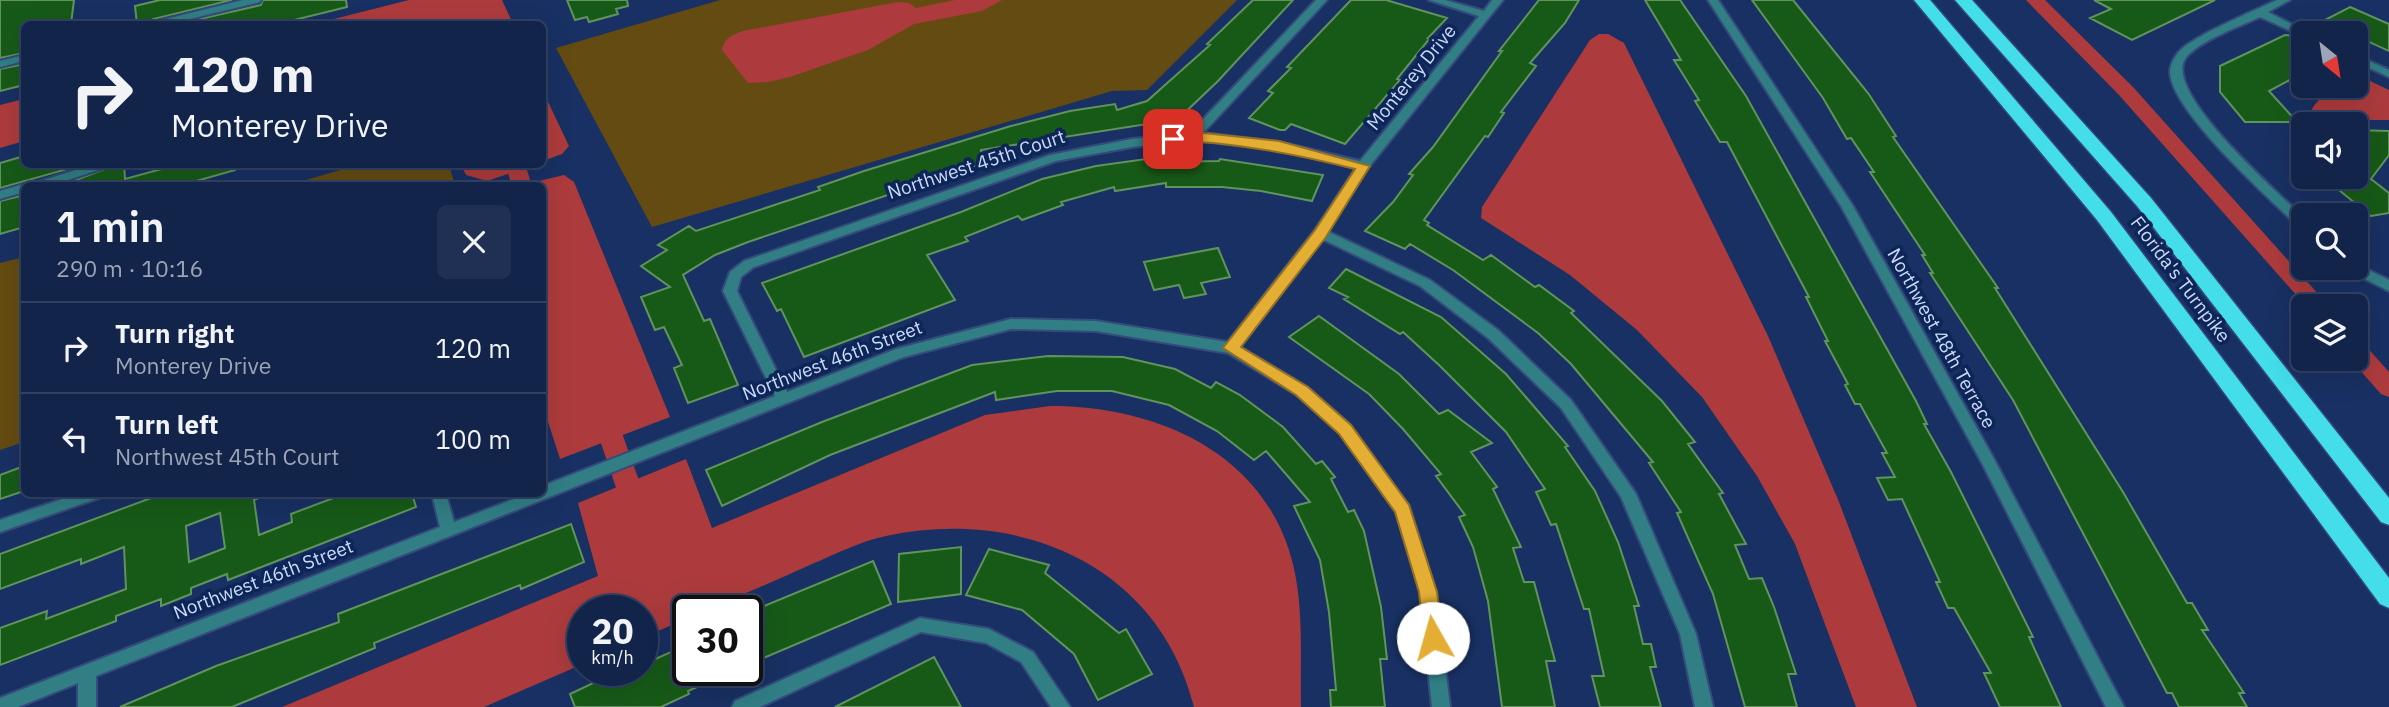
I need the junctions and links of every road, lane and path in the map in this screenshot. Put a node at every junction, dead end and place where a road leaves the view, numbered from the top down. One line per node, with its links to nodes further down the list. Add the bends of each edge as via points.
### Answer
1 (256, 0): 11 (street)
2 (1322, 0): 17 (street)
3 (1434, 0): 10 (street)
4 (1498, 0): 10 (street, Monterey Drive)
5 (1713, 0): 45 (street, Northwest 48th Terrace, via 1847,206 1989,463)
6 (1922, 0): 36 (highway, Florida's Turnpike, via 2104,216)
7 (1964, 0): 33 (highway, Florida's Turnpike, via 2144,202)
8 (2285, 0): 9 (street)
9 (2261, 13): 12 (street); 23 (street, via 2190,47 2178,64 2178,82 2188,104)
10 (1486, 15): 18 (street, Monterey Drive)
11 (170, 21)
12 (2291, 27)
13 (21, 59): 14 (street)
14 (0, 64)
15 (2368, 64): 16 (street)
16 (2389, 74)
17 (1194, 136): 18 (street, Northwest 45th Court, via 1279,146); 28 (street, Northwest 45th Court, via 1054,158 749,264 735,275 730,290)
18 (1363, 166): 24 (street, Monterey Drive)
19 (96, 168): 20 (street)
20 (48, 182)
21 (21, 189): 22 (street)
22 (0, 195)
23 (2291, 211)
24 (1321, 233): 27 (street, Monterey Drive); 44 (street, via 1425,283 1493,334 1566,404 1628,494 1688,634)
25 (2368, 275): 26 (street)
26 (2389, 286)
27 (1231, 348): 28 (street, Northwest 46th Street, via 1096,326 1011,324 901,353); 43 (street, via 1302,391 1345,429 1403,510 1428,592)
28 (784, 400): 29 (street, Northwest 46th Street)
29 (546, 491)
30 (85, 497): 34 (street)
31 (440, 497): 35 (street)
32 (532, 497): 35 (street, Northwest 46th Street)
33 (2389, 515)
34 (0, 526)
35 (449, 529): 37 (street, Northwest 46th Street)
36 (2389, 597)
37 (87, 671): 38 (street, Northwest 46th Street); 40 (street)
38 (37, 699): 39 (street, Northwest 46th Street)
39 (0, 706)
40 (87, 707)
41 (741, 707): 42 (street, via 920,625 989,636 1027,657)
42 (1061, 707)
43 (1441, 707)
44 (1704, 707)
45 (2115, 707)

